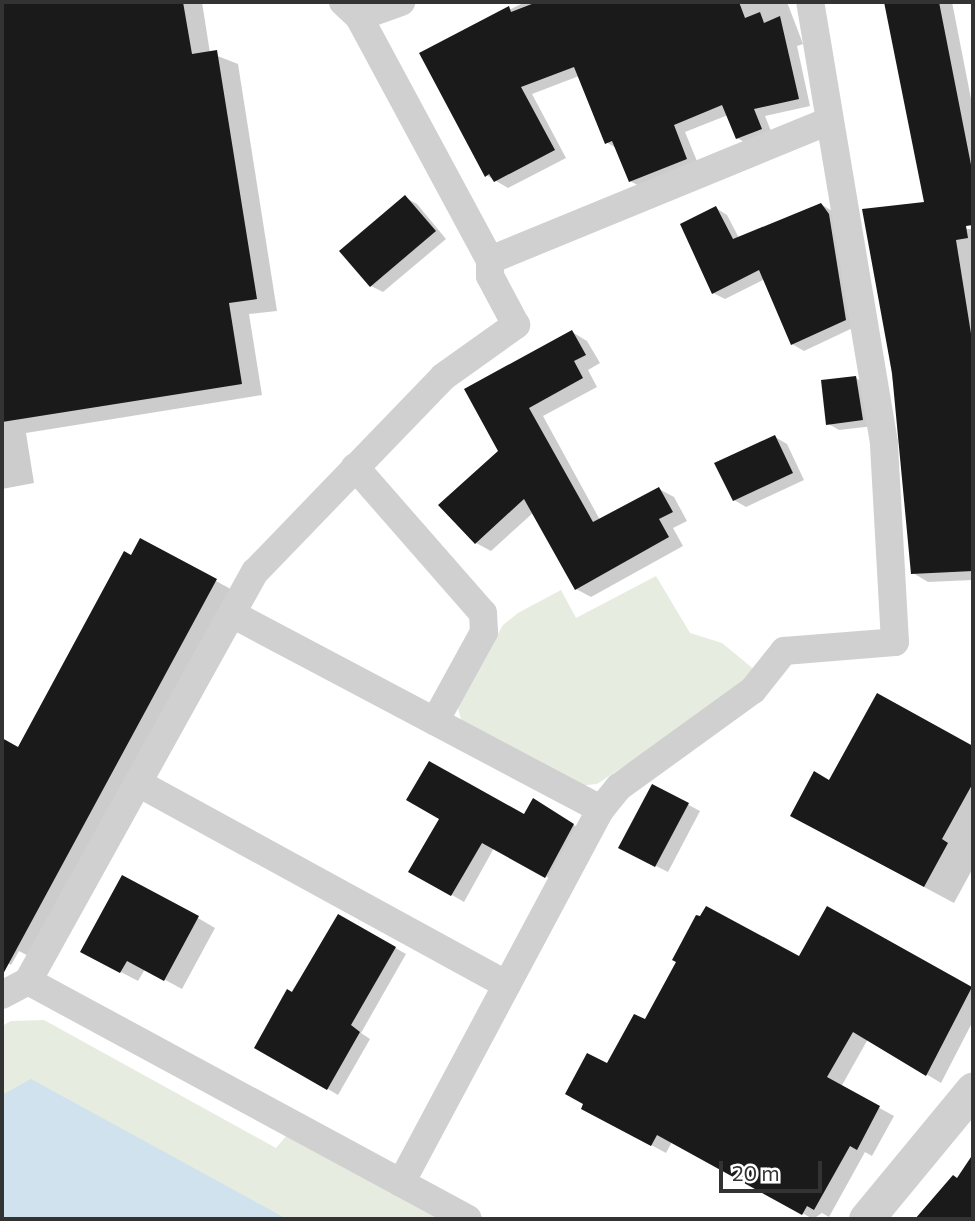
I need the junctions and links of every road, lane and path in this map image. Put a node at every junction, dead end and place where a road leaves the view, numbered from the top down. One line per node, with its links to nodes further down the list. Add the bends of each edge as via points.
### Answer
1 (401, 2): 3 (street)
2 (810, 2): 4 (street)
3 (351, 10): 5 (street)
4 (827, 122): 5 (street); 10 (street, via 884,443 895,642 784,651 753,690 619,787)
5 (490, 260): 6 (street, via 490,276 516,325 443,377)
6 (355, 467): 7 (street, via 255,572); 8 (street, via 483,613 484,632)
7 (234, 615): 8 (street); 9 (street)
8 (435, 721): 10 (street)
9 (140, 785): 11 (street); 12 (street)
10 (601, 810): 12 (street)
11 (28, 981): 13 (street); 15 (street)
12 (507, 985): 15 (street)
13 (2, 995)
14 (973, 1089): 17 (street)
15 (401, 1182): 16 (street)
16 (468, 1219)
17 (866, 1219)

